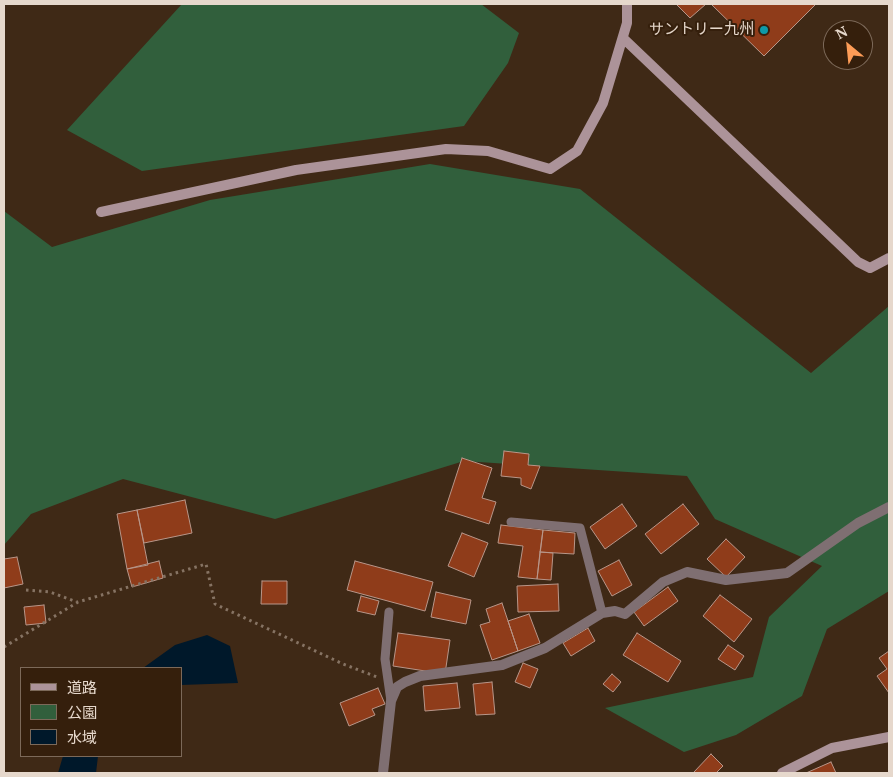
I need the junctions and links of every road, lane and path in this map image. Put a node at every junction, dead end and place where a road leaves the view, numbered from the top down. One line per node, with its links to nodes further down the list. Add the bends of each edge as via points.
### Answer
1 (627, 4): 2 (street)
2 (623, 38): 3 (street, via 603,103 577,151 550,169 488,151 446,149 296,170); 4 (street, via 858,262 870,268)
3 (102, 212)
4 (889, 258)
5 (889, 507): 10 (street, via 858,523 787,573 726,580 687,572 663,582 625,614 615,611)
6 (511, 522): 10 (lane, via 580,528)
7 (26, 590): 8 (path, via 50,592)
8 (78, 602): 11 (path); 12 (path, via 206,564 215,604)
9 (389, 612): 12 (lane, via 386,660)
10 (602, 613): 13 (street, via 545,648 502,665 420,676 398,687)
11 (4, 647)
12 (389, 682): 13 (lane)
13 (391, 701): 15 (street)
14 (889, 737): 16 (street, via 832,748)
15 (383, 773)
16 (782, 773)

